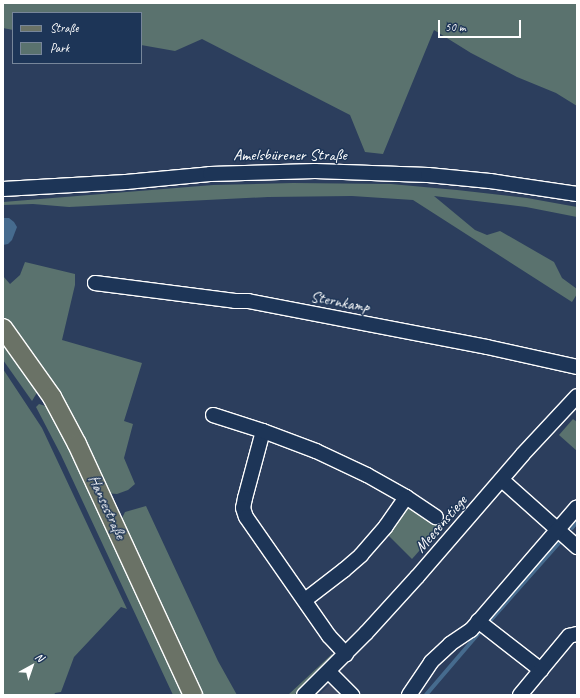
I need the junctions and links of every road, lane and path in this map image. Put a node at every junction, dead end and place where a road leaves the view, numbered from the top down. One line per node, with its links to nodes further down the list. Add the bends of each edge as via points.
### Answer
1 (3, 189): 2 (street, Amelsbürener Straße, via 210,174 315,171 497,182)
2 (577, 194)
3 (95, 283): 5 (street, Sternkamp, via 248,301)
4 (3, 328): 21 (main road, Hansestraße, via 52,397 74,438)
5 (577, 367)
6 (577, 396): 9 (street, Meesenstiege)
7 (213, 415): 8 (street)
8 (263, 431): 10 (street, via 341,462); 15 (street, via 243,508 251,524)
9 (502, 480): 13 (street); 18 (street, Meesenstiege)
10 (406, 497): 12 (street); 15 (street, via 361,555)
11 (577, 507): 13 (street)
12 (436, 517)
13 (558, 528): 14 (street); 16 (street)
14 (577, 547)
15 (305, 600): 18 (street)
16 (478, 621): 19 (street); 24 (street, via 471,630 450,644 431,662)
17 (577, 634): 19 (street, via 569,636)
18 (346, 654): 20 (street, Meesenstiege)
19 (541, 670): 25 (street)
20 (329, 672): 22 (street, Meesenstiege); 23 (street)
21 (193, 695)
22 (304, 695)
23 (352, 695)
24 (409, 695)
25 (520, 695)

